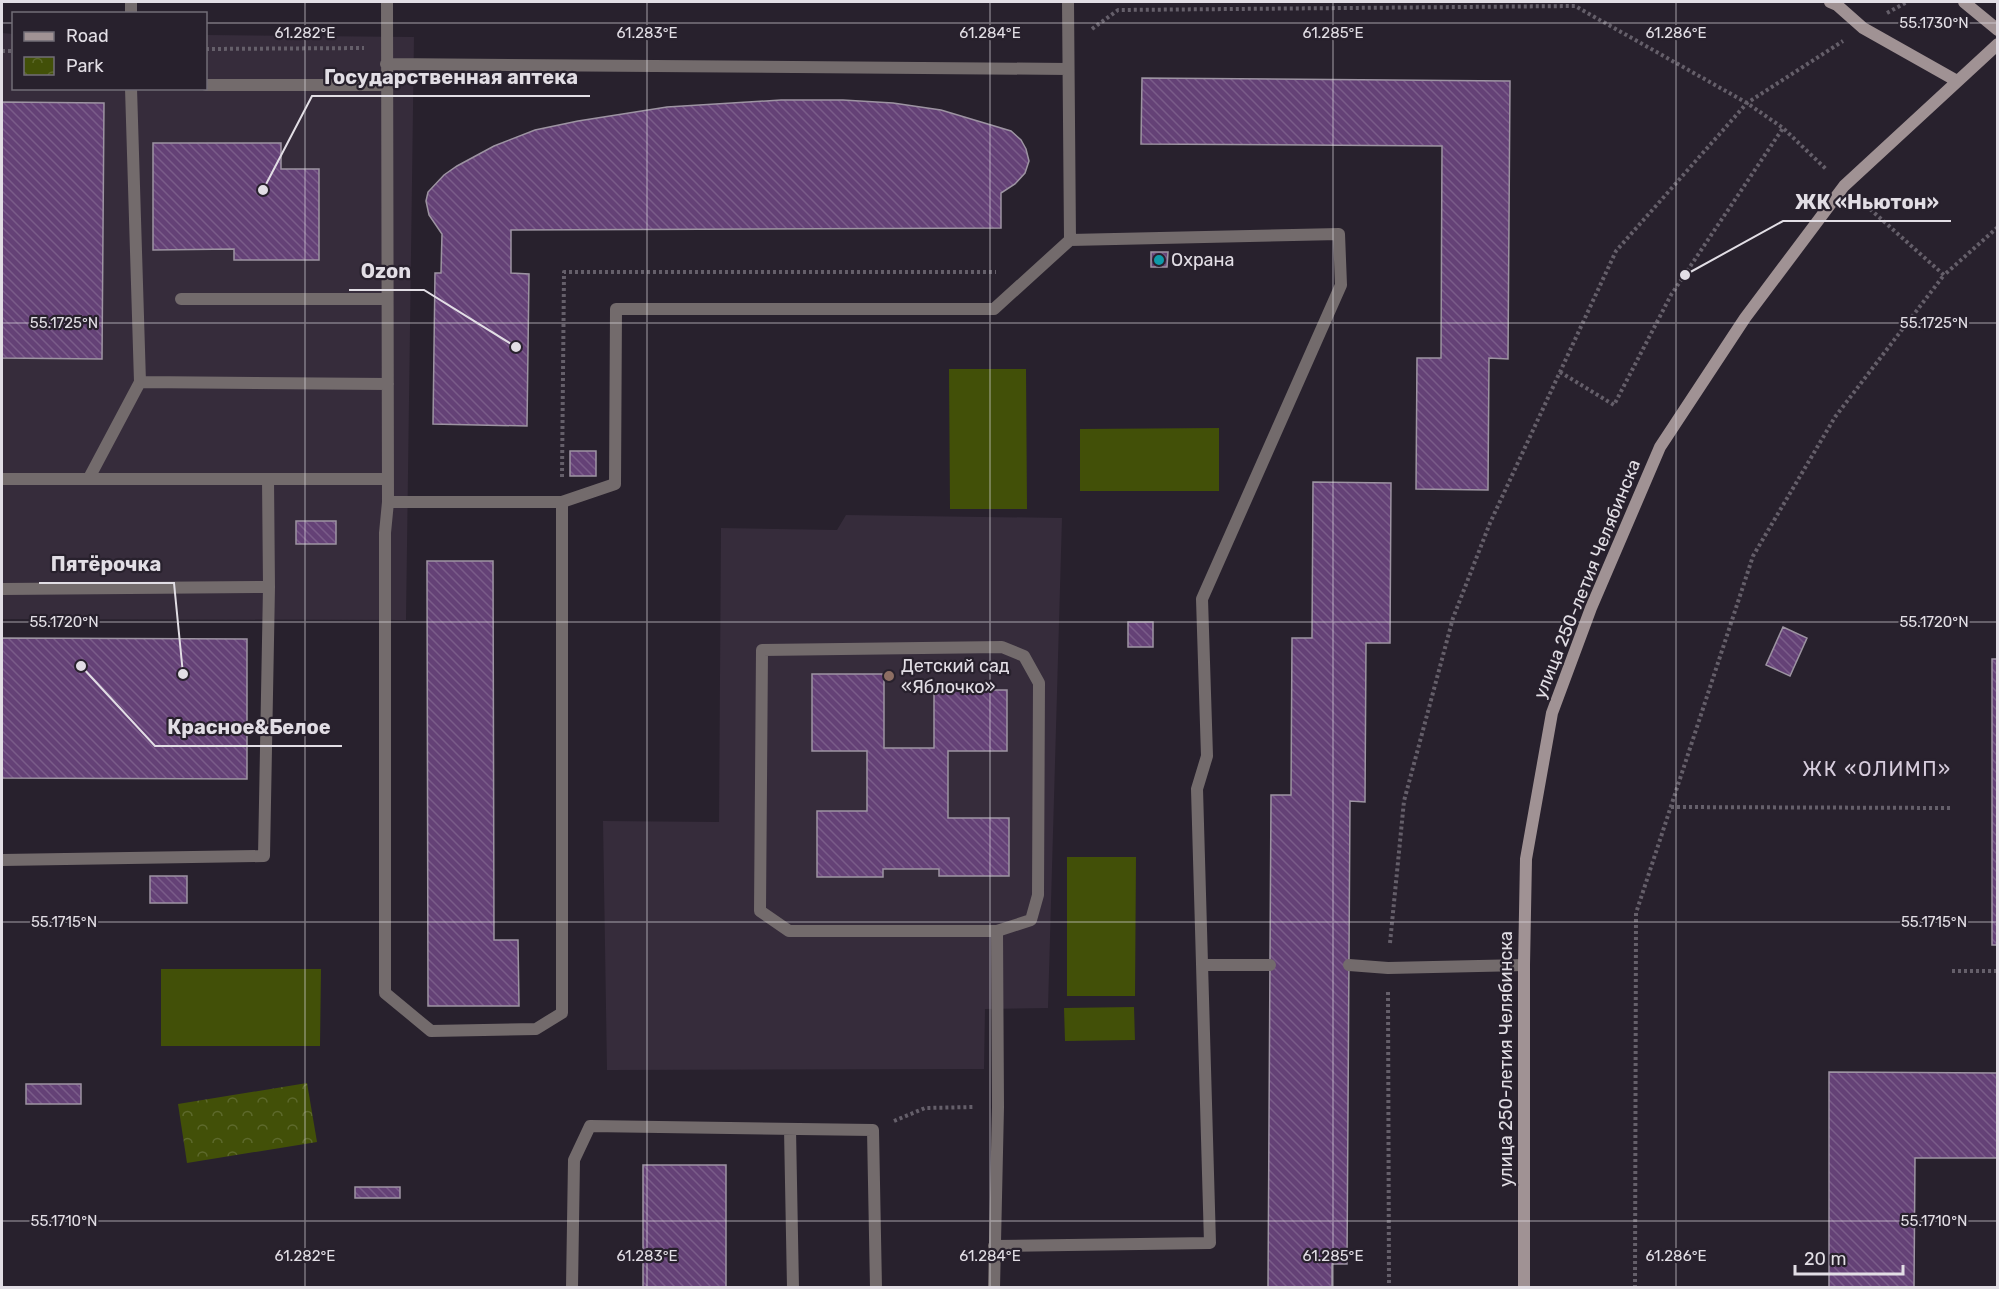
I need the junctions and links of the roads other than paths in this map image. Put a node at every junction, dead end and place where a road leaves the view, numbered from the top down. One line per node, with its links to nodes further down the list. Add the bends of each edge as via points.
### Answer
1 (387, 2): 7 (lane)
2 (1068, 2): 8 (lane)
3 (1830, 2): 9 (street, via 1863,28)
4 (1965, 2): 5 (street)
5 (1998, 30)
6 (1998, 45): 9 (street, улица 250-летия Челябинска)
7 (386, 64): 8 (lane); 11 (lane)
8 (1068, 69): 13 (lane)
9 (1957, 81): 31 (street, улица 250-летия Челябинска, via 1844,186 1745,318 1660,447 1591,608 1552,713 1526,859)
10 (207, 85): 11 (lane)
11 (386, 85): 15 (lane)
12 (131, 90): 16 (lane)
13 (1070, 240): 23 (lane, via 994,309 616,309 615,484); 28 (lane, via 1339,234 1341,285 1202,599 1207,756 1197,789)
14 (181, 299): 15 (lane)
15 (387, 299): 17 (lane)
16 (140, 382): 17 (lane); 18 (lane)
17 (388, 384): 21 (lane)
18 (89, 478): 19 (lane); 20 (lane)
19 (2, 479)
20 (268, 479): 21 (lane); 24 (lane)
21 (388, 479): 22 (lane)
22 (388, 502): 23 (lane); 23 (lane, via 385,993 431,1030 536,1029 562,1012)
23 (562, 502)
24 (269, 587): 25 (lane); 26 (lane, via 264,856)
25 (2, 589)
26 (2, 860)
27 (997, 930): 27 (lane, via 1031,920 1038,895 1039,682 1024,656 1002,647 762,650 760,911 789,931); 33 (lane)
28 (1202, 965): 29 (lane); 33 (lane, via 1210,1243)
29 (1270, 965)
30 (1349, 965): 31 (lane)
31 (1524, 965): 38 (street, улица 250-летия Челябинска)
32 (790, 1129): 34 (lane, via 590,1126 574,1160); 35 (lane); 36 (lane, via 873,1130)
33 (994, 1246): 37 (lane)
34 (572, 1287)
35 (794, 1287)
36 (876, 1287)
37 (994, 1287)
38 (1524, 1287)

